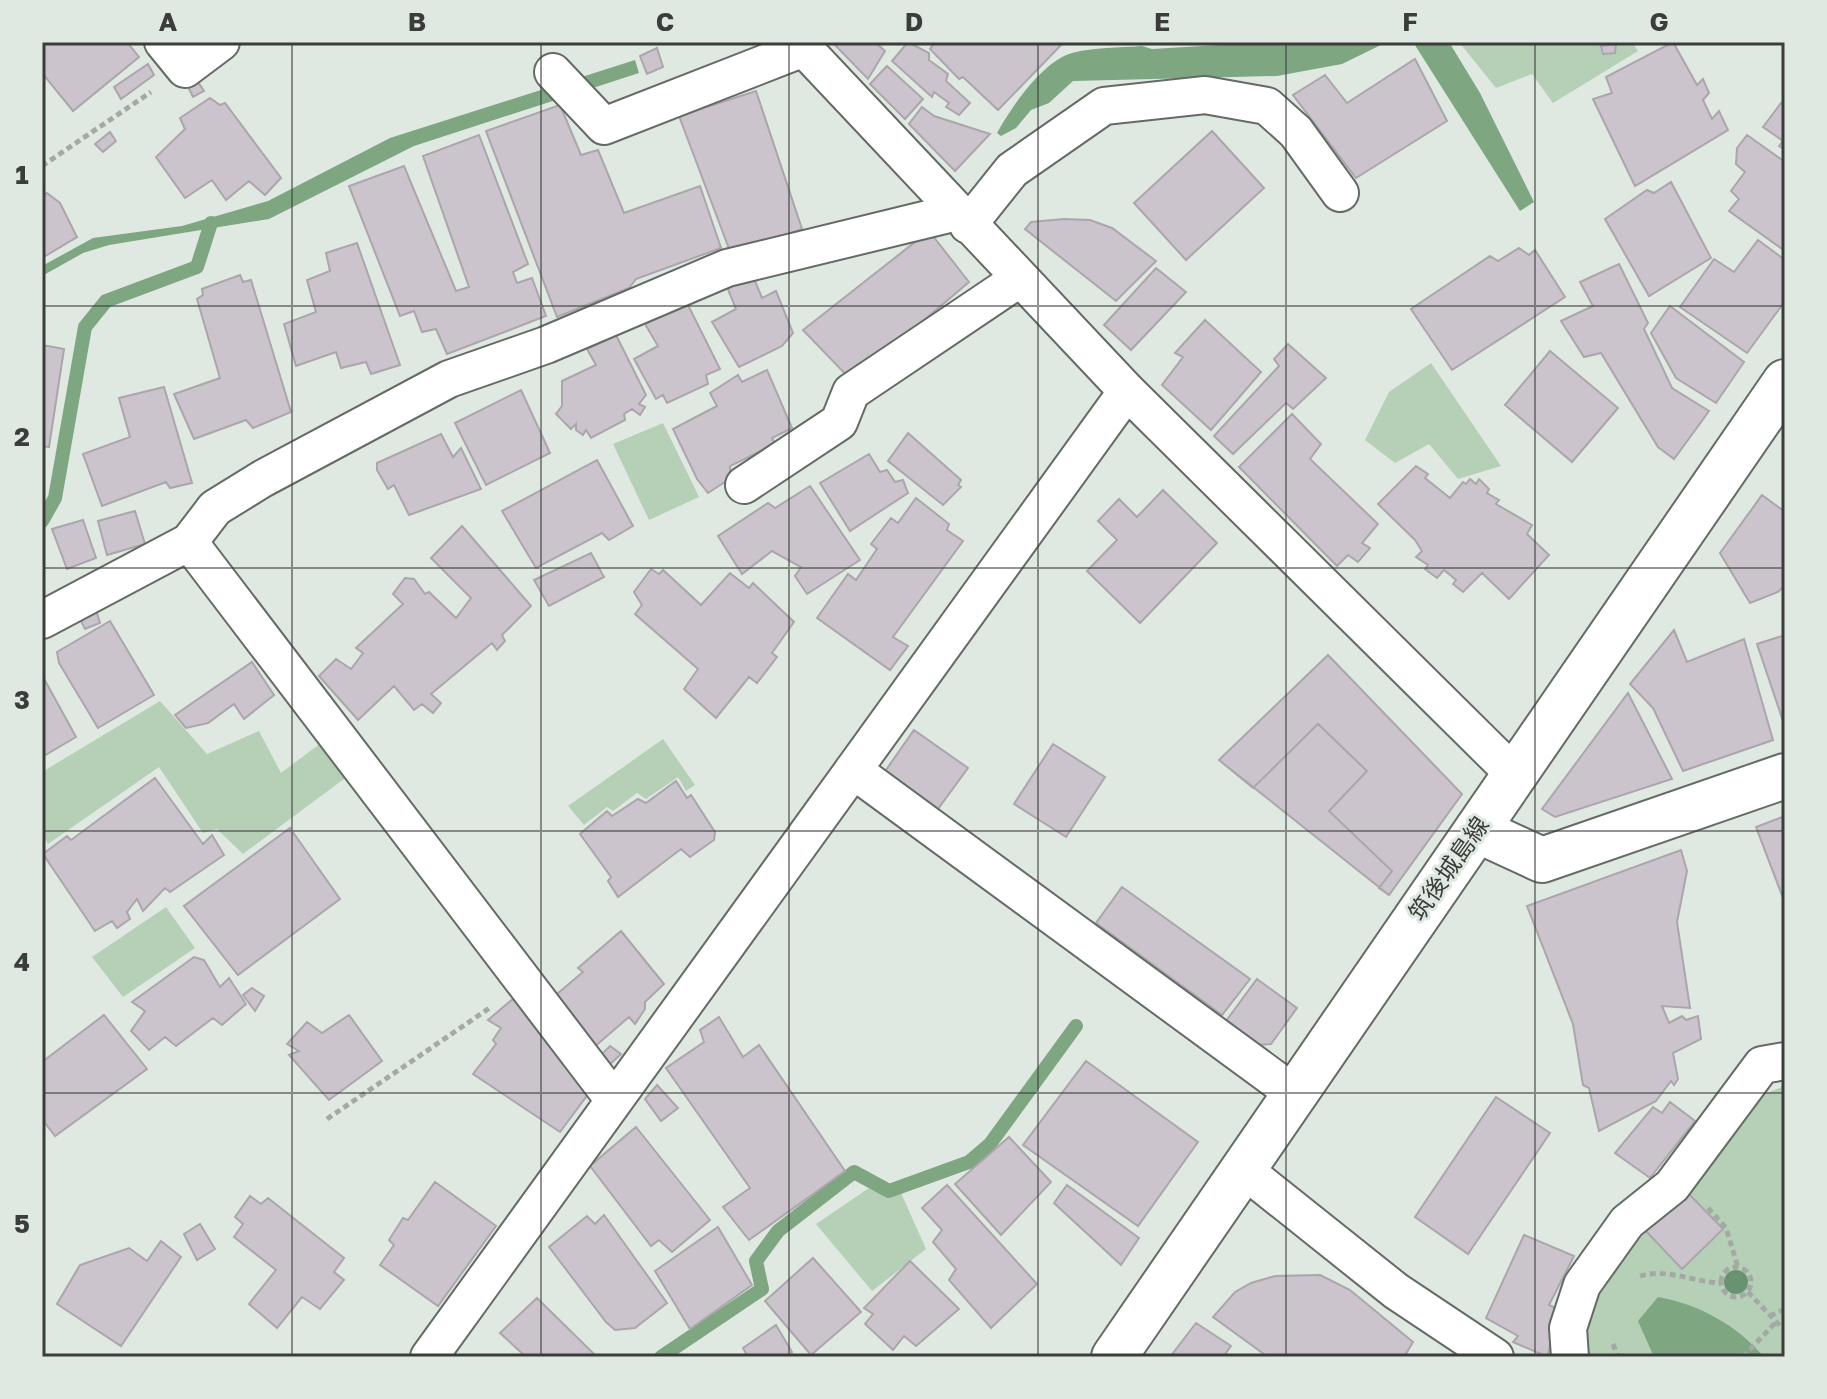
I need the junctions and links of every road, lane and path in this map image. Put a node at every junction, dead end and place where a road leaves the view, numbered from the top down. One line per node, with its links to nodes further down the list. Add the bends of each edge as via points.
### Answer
1 (221, 42): 3 (street)
2 (801, 45): 4 (street, via 604,126); 7 (street)
3 (174, 56): 5 (path)
4 (553, 72)
5 (42, 166)
6 (1340, 193): 7 (street, via 1296,132 1267,106 1205,95 1104,106 1012,170)
7 (962, 218): 8 (street); 12 (street, via 727,268 546,345 449,379 215,508)
8 (1019, 279): 10 (street); 11 (street, via 851,392 839,422)
9 (1785, 382): 15 (main road, 筑後城島線)
10 (1127, 391): 14 (street); 15 (street)
11 (744, 485)
12 (189, 542): 13 (street); 18 (street)
13 (42, 620)
14 (853, 770): 20 (street); 21 (street)
15 (1515, 775): 17 (main road, 筑後城島線)
16 (1785, 776): 17 (main road, via 1542,860)
17 (1477, 830): 20 (main road, 筑後城島線)
18 (525, 984): 21 (street); 22 (path)
19 (1785, 1061): 23 (street, via 1762,1065)
20 (1295, 1094): 24 (main road, 筑後城島線)
21 (614, 1100): 34 (street)
22 (327, 1119)
23 (1693, 1157): 25 (path, via 1695,1195 1726,1228); 37 (street, via 1672,1186 1627,1222 1582,1285 1568,1328)
24 (1243, 1169): 35 (main road, 筑後城島線); 36 (street, via 1396,1291)
25 (1738, 1267): 26 (path, via 1727,1269); 28 (path, via 1752,1279)
26 (1721, 1283): 27 (path, via 1658,1271); 28 (path, via 1734,1297)
27 (1627, 1284)
28 (1748, 1292): 30 (path)
29 (1785, 1309): 30 (path)
30 (1770, 1316): 31 (path)
31 (1776, 1322): 32 (path); 39 (path)
32 (1785, 1331)
33 (1610, 1338): 38 (path)
34 (429, 1357)
35 (1114, 1357)
36 (1495, 1357)
37 (1570, 1357)
38 (1618, 1357)
39 (1743, 1357)

